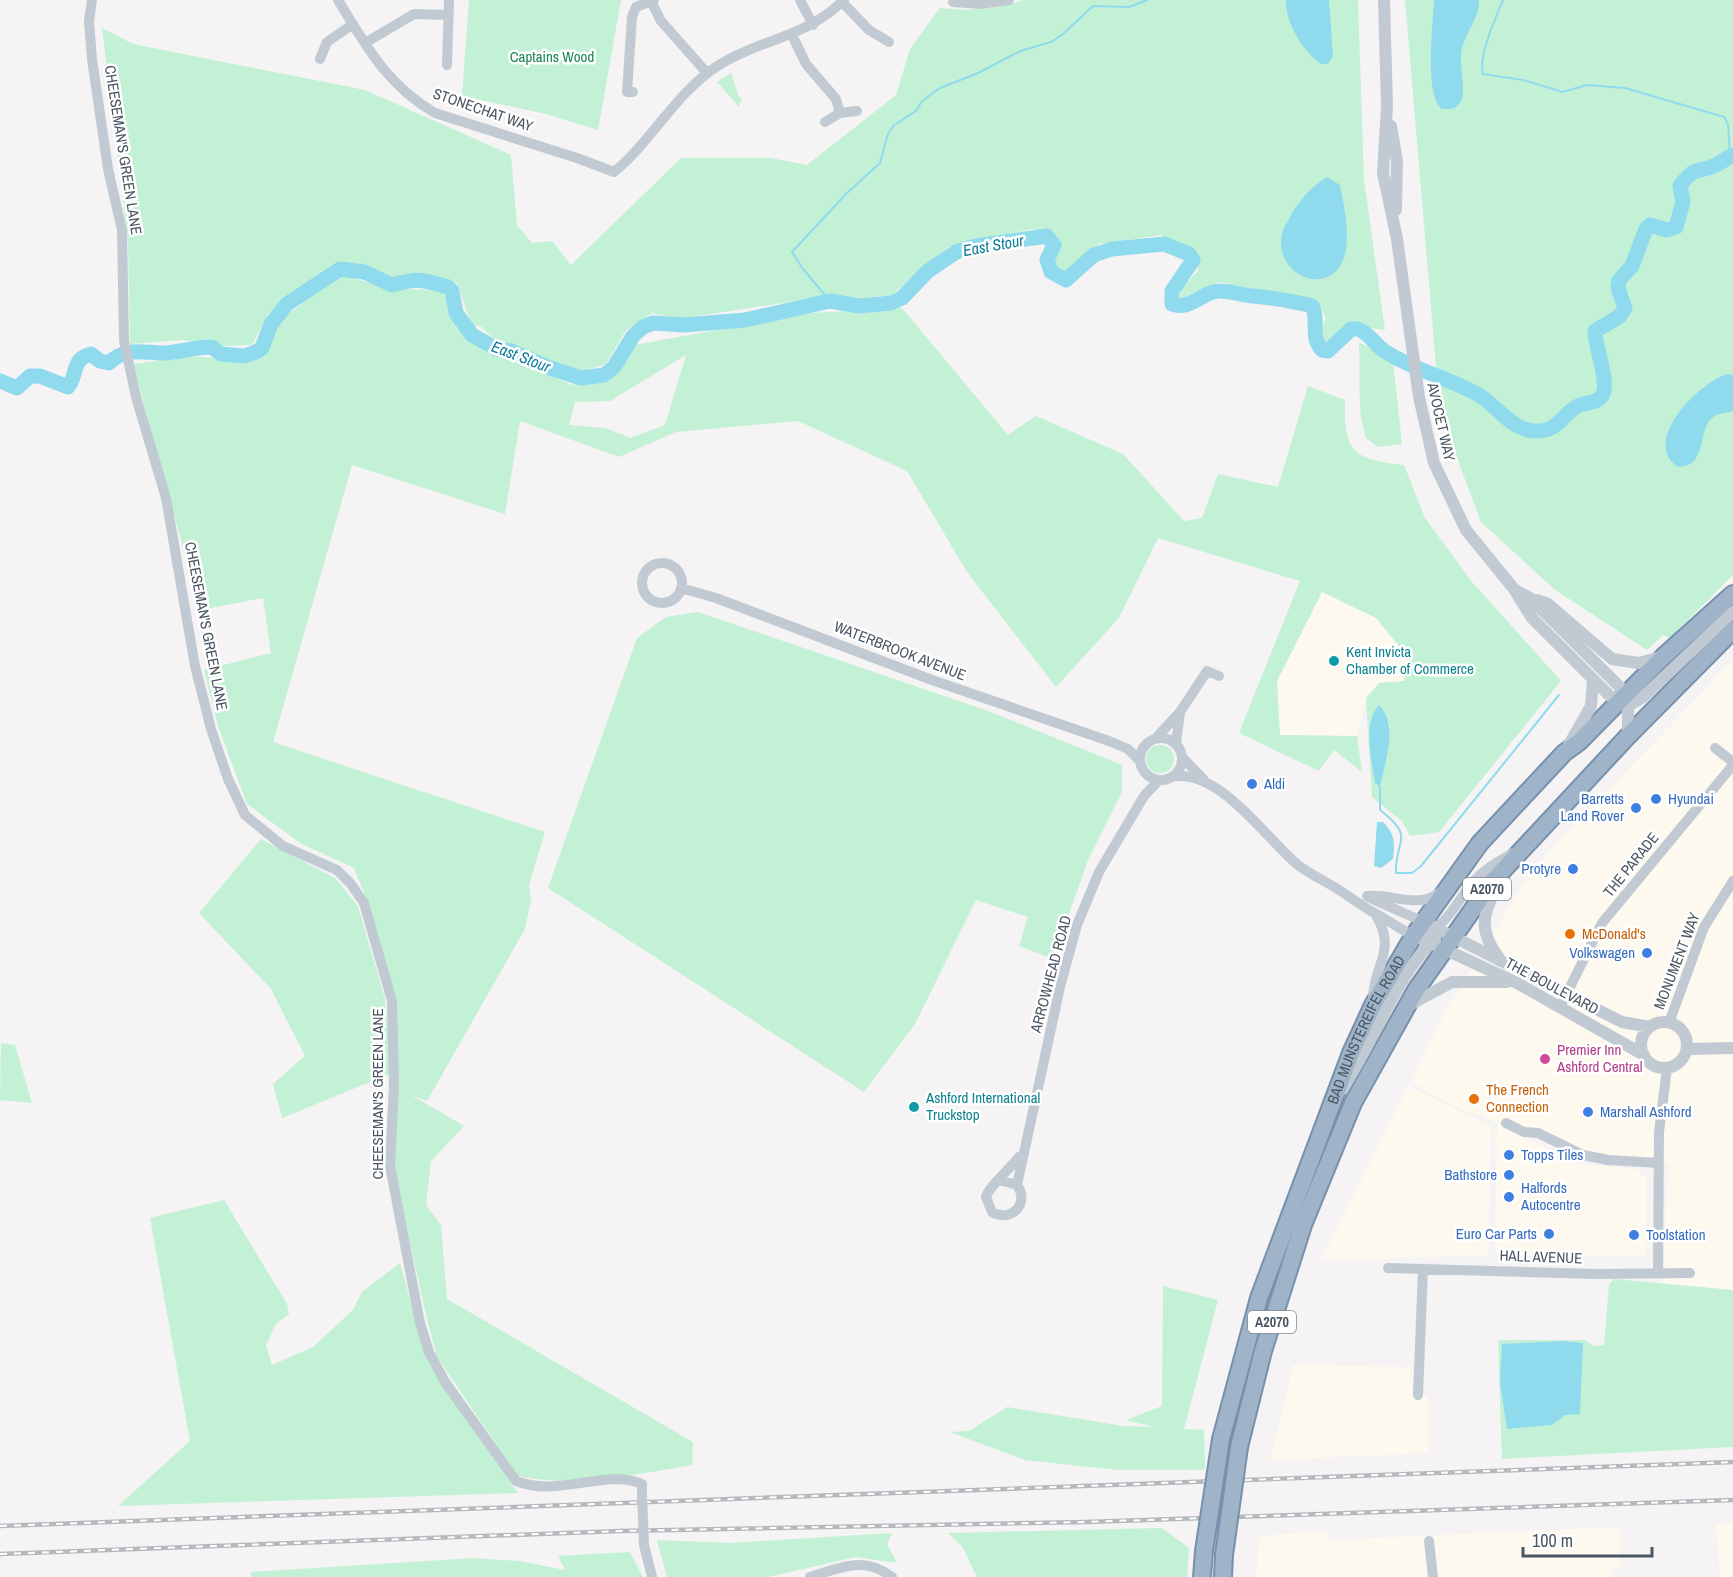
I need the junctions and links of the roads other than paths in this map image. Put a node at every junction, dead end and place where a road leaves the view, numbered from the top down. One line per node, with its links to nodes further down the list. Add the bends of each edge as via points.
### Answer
1 (92, 0): 80 (street, CHEESEMAN'S GREEN LANE, bridge, via 92,59 108,170 122,230 124,341 166,498 211,729 245,815 283,846 337,870 364,903 392,1001 394,1085 390,1166 429,1352 445,1382 516,1481 531,1487 553,1488 622,1480 642,1484 644,1545)
2 (338, 0): 11 (street, STONECHAT WAY)
3 (449, 0): 10 (street)
4 (800, 0): 12 (street)
5 (1009, 0): 9 (street)
6 (1384, 0): 24 (street, AVOCET WAY, via 1387,106 1383,173 1397,238 1419,397 1434,463 1453,505 1484,554)
7 (653, 1): 18 (street, via 661,21); 19 (street, via 636,7 632,17 627,92)
8 (843, 1): 12 (street); 14 (street)
9 (953, 3)
10 (449, 15): 15 (street, via 414,14); 17 (street)
11 (353, 24): 15 (street, STONECHAT WAY); 16 (street, via 327,42)
12 (813, 25): 13 (street)
13 (792, 35): 18 (street, via 749,50); 21 (street, via 806,64 836,99)
14 (889, 42)
15 (365, 43): 18 (street, STONECHAT WAY, via 398,87 435,113 614,172)
16 (320, 60)
17 (447, 65)
18 (707, 74)
19 (633, 92)
20 (857, 111): 21 (street)
21 (840, 113): 22 (street)
22 (825, 122)
23 (681, 588): 36 (street, WATERBROOK AVENUE, via 716,597 932,680)
24 (1514, 589): 26 (street, AVOCET WAY); 31 (street, AVOCET WAY, via 1532,618)
25 (1733, 594): 29 (highway, BAD MUNSTEREIFEL ROAD / A2070)
26 (1530, 598): 29 (street, AVOCET WAY, via 1548,604 1612,659 1638,663); 32 (street, AVOCET WAY)
27 (1733, 612): 32 (street, via 1643,698)
28 (1733, 630): 34 (highway, BAD MUNSTEREIFEL ROAD / A2070)
29 (1664, 656): 32 (highway, BAD MUNSTEREIFEL ROAD / A2070)
30 (1218, 676): 33 (street, via 1207,670)
31 (1593, 679): 32 (street, AVOCET WAY); 39 (street, via 1591,706)
32 (1624, 701): 34 (street); 39 (highway, BAD MUNSTEREIFEL ROAD / A2070)
33 (1180, 712): 35 (street); 37 (street)
34 (1628, 736): 47 (highway, BAD MUNSTEREIFEL ROAD / A2070)
35 (1152, 740): 36 (street, WATERBROOK AVENUE); 37 (street, via 1167,738); 42 (street, via 1141,751)
36 (1109, 741): 42 (street, WATERBROOK AVENUE, via 1128,749)
37 (1176, 743): 40 (street)
38 (1715, 748): 41 (street, THE PARADE)
39 (1564, 753): 50 (highway, BAD MUNSTEREIFEL ROAD / A2070, via 1480,843)
40 (1182, 757): 43 (street, via 1181,767); 45 (street)
41 (1733, 763): 58 (street, THE PARADE, via 1602,922)
42 (1142, 767): 44 (street); 46 (street, ARROWHEAD ROAD, via 1143,787)
43 (1171, 777): 44 (street); 45 (street, via 1186,777)
44 (1159, 780): 46 (street, ARROWHEAD ROAD)
45 (1214, 789): 51 (street, via 1248,814 1297,864)
46 (1134, 812): 70 (street, ARROWHEAD ROAD, via 1100,872 1077,926)
47 (1525, 846): 48 (highway, BAD MUNSTEREIFEL ROAD / A2070); 54 (street, via 1478,876)
48 (1513, 860): 55 (highway, BAD MUNSTEREIFEL ROAD / A2070); 56 (street, via 1488,904 1483,922 1491,947)
49 (1733, 881): 62 (street, MONUMENT WAY, via 1704,927)
50 (1451, 884): 52 (street, via 1426,900 1408,902); 54 (highway, BAD MUNSTEREIFEL ROAD / A2070)
51 (1347, 894): 52 (street); 53 (street)
52 (1367, 896): 54 (street)
53 (1376, 915): 54 (street); 59 (street, via 1386,947 1372,987)
54 (1424, 929): 55 (street); 55 (street); 59 (highway, BAD MUNSTEREIFEL ROAD / A2070)
55 (1441, 943): 56 (street, THE BOULEVARD); 57 (street, THE BOULEVARD); 61 (highway, BAD MUNSTEREIFEL ROAD / A2070); 68 (street, via 1411,970)
56 (1501, 960): 58 (street, THE BOULEVARD)
57 (1517, 983): 60 (street, THE BOULEVARD); 61 (street, via 1452,982 1416,999)
58 (1566, 993): 60 (street, THE PARADE); 63 (street, THE BOULEVARD, via 1622,1022)
59 (1372, 1005): 68 (highway, BAD MUNSTEREIFEL ROAD / A2070)
60 (1560, 1007): 66 (street, THE BOULEVARD)
61 (1403, 1011): 84 (highway, BAD MUNSTEREIFEL ROAD / A2070, bridge, via 1353,1103 1303,1225 1263,1351 1239,1447)
62 (1669, 1023): 63 (street); 65 (street, via 1684,1033)
63 (1650, 1027): 66 (street, via 1642,1040)
64 (1733, 1048): 65 (street)
65 (1687, 1049): 67 (street, via 1679,1063)
66 (1644, 1055): 67 (street, via 1656,1067)
67 (1667, 1068): 71 (street)
68 (1335, 1099): 83 (highway, BAD MUNSTEREIFEL ROAD / A2070, bridge, via 1259,1298 1221,1438)
69 (1506, 1123): 71 (street, via 1524,1132 1538,1133 1583,1155)
70 (1021, 1154): 72 (street, ARROWHEAD ROAD); 73 (street, ARROWHEAD ROAD)
71 (1659, 1163): 76 (street)
72 (1000, 1180): 73 (street); 73 (street, via 990,1186 986,1197 989,1208 998,1215 1010,1215 1019,1208 1022,1196)
73 (1017, 1185)
74 (1389, 1268): 75 (street, HALL AVENUE)
75 (1423, 1269): 76 (street, HALL AVENUE); 78 (street)
76 (1658, 1273): 77 (street, HALL AVENUE)
77 (1690, 1273)
78 (1418, 1395)
79 (1428, 1541): 85 (street)
80 (652, 1577)
81 (810, 1577): 82 (street, via 858,1563 876,1567)
82 (892, 1577)
83 (1202, 1577)
84 (1223, 1577)
85 (1433, 1577)

